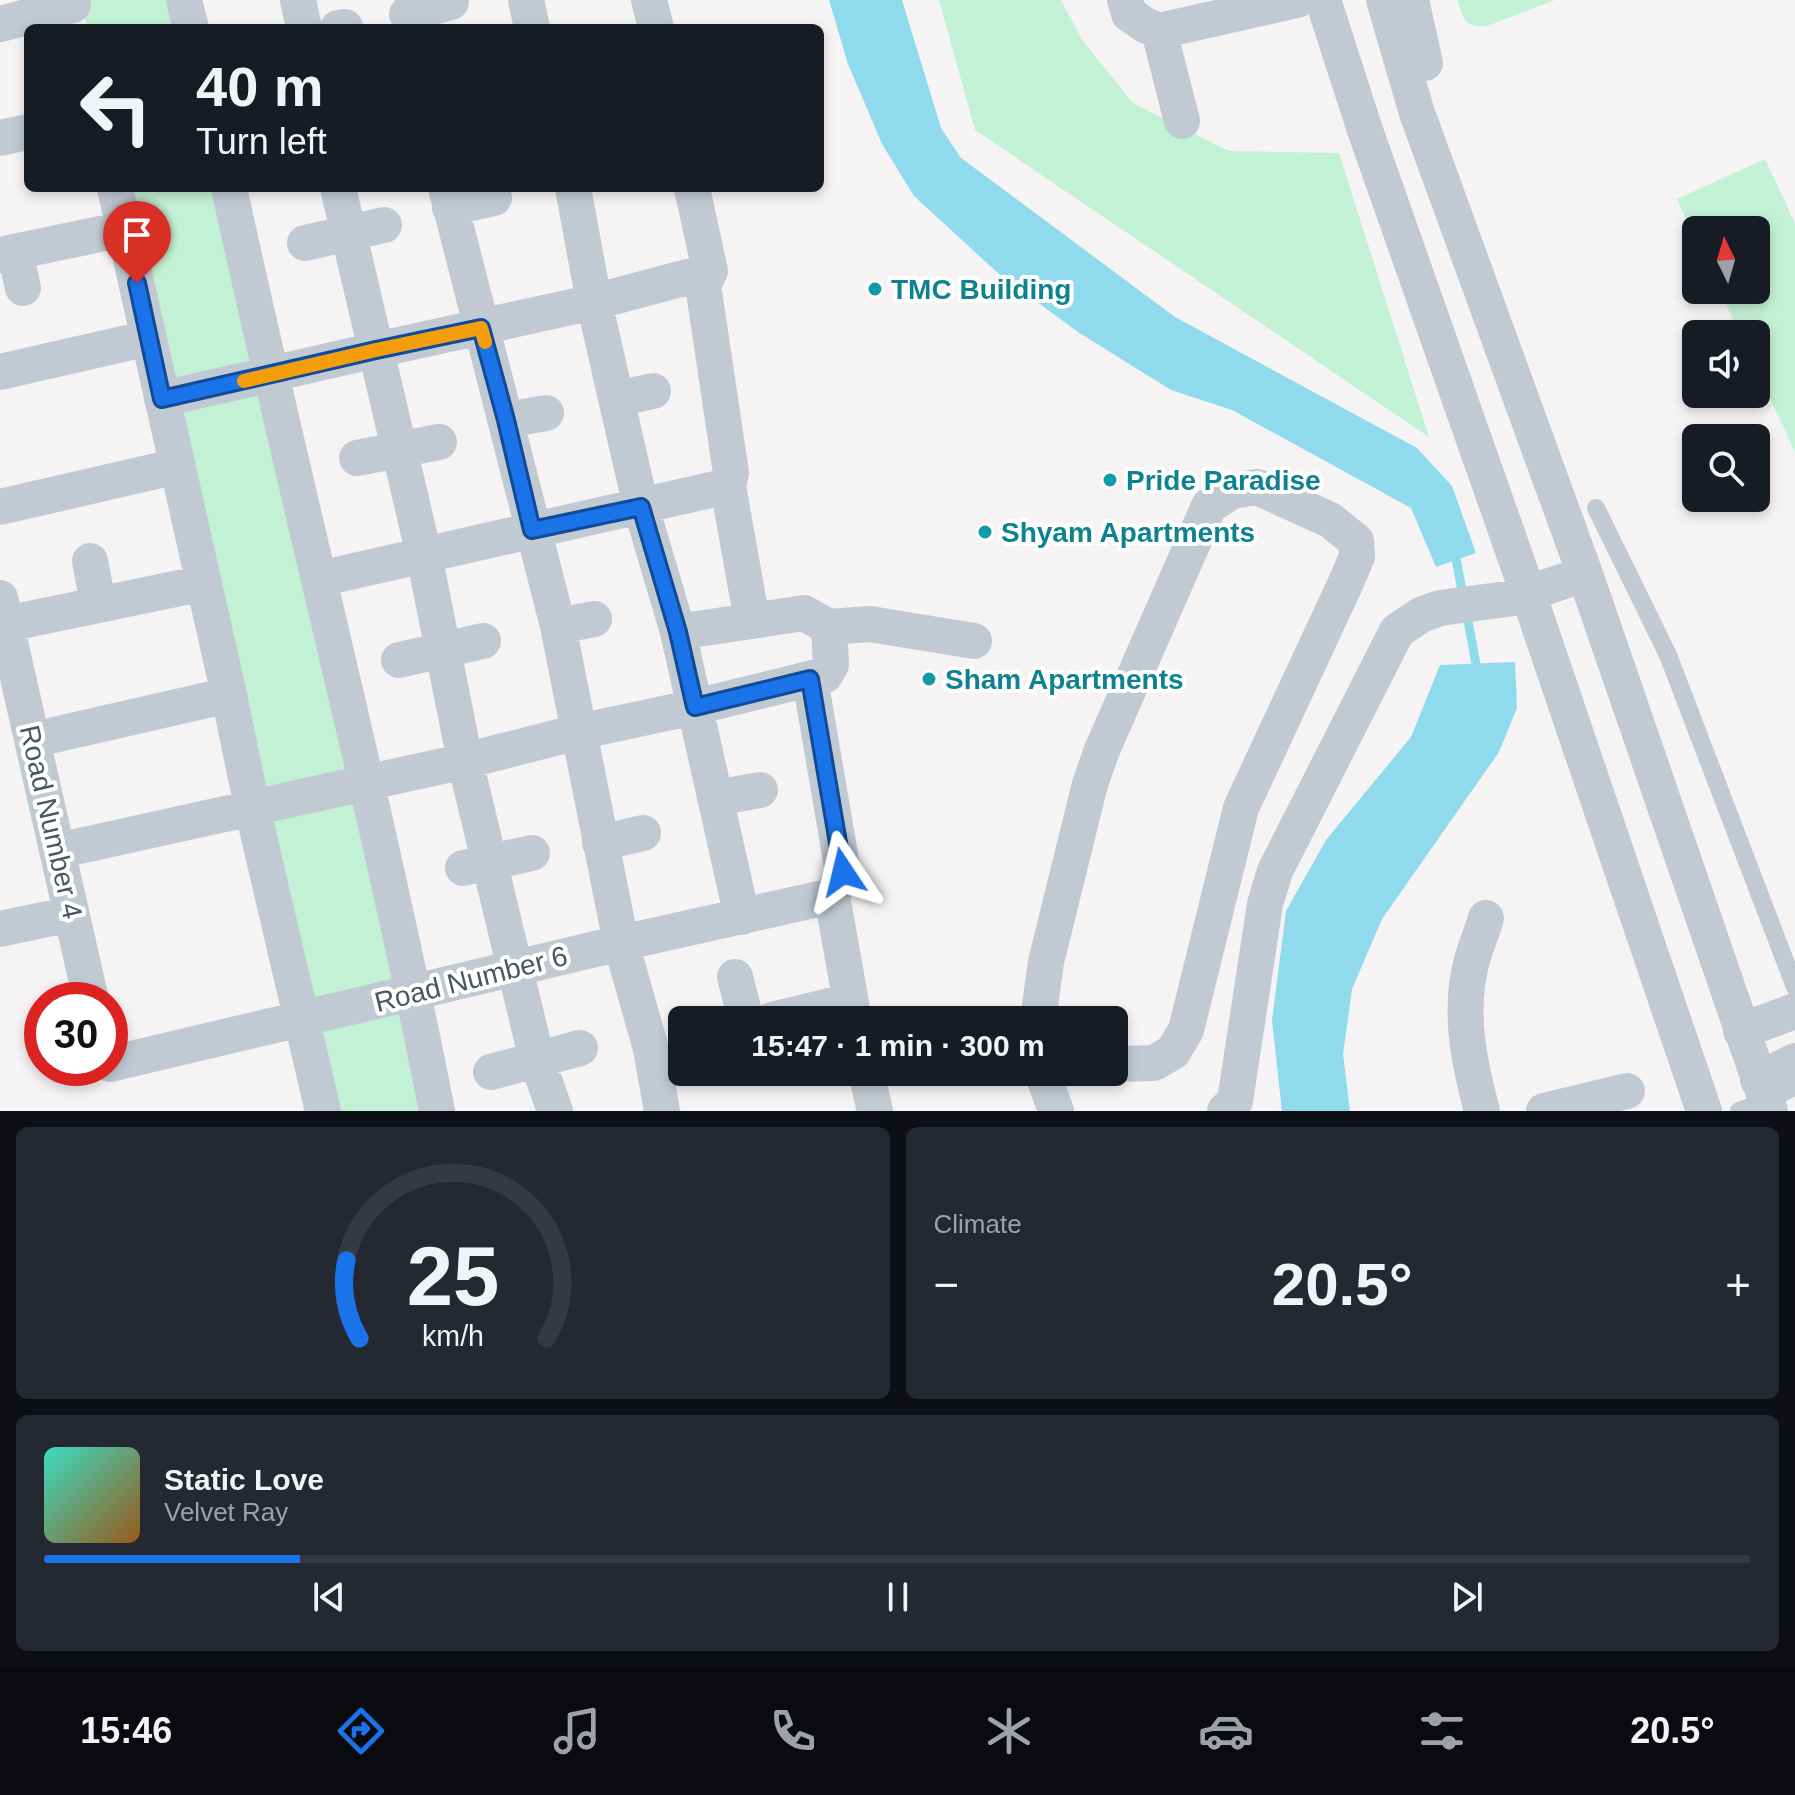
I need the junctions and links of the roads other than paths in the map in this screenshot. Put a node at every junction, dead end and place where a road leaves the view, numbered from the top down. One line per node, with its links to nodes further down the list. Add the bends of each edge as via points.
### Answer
1 (184, 0): 15 (street)
2 (298, 0): 16 (street)
3 (526, 0): 17 (street)
4 (649, 0): 18 (street)
5 (1125, 0): 19 (street, via 1129,14)
6 (1297, 0): 11 (street)
7 (1323, 0): 22 (street)
8 (1384, 0): 20 (street)
9 (1411, 0): 39 (street, via 1428,78)
10 (451, 2): 13 (street)
11 (1221, 8): 19 (street)
12 (74, 11): 14 (street)
13 (407, 14)
14 (0, 24)
15 (190, 24)
16 (303, 24)
17 (531, 24)
18 (655, 24)
19 (1159, 31): 21 (street)
20 (1417, 113): 22 (street); 39 (street)
21 (1182, 121)
22 (1365, 130): 66 (street)
23 (24, 133): 24 (street)
24 (0, 138)
25 (116, 192): 33 (street)
26 (230, 192): 45 (street)
27 (339, 192): 34 (street)
28 (574, 192): 40 (street)
29 (693, 192): 37 (street)
30 (448, 198): 31 (street); 41 (street)
31 (494, 198)
32 (384, 225): 34 (street)
33 (124, 229): 36 (street); 42 (street)
34 (347, 233): 35 (street); 43 (street)
35 (305, 243)
36 (8, 254): 38 (street)
37 (710, 271): 40 (street); 56 (street, via 703,285 731,473)
38 (23, 288)
39 (1498, 301): 55 (street); 63 (street)
40 (594, 302): 41 (street); 48 (street)
41 (481, 328): 43 (street); 50 (street)
42 (149, 338): 44 (street, via 40,379); 47 (street)
43 (376, 350): 45 (street); 52 (street)
44 (0, 372)
45 (270, 376): 47 (street); 64 (street)
46 (653, 391): 48 (street)
47 (162, 399): 54 (street)
48 (616, 399): 58 (street)
49 (546, 413): 50 (street)
50 (506, 420): 60 (street)
51 (439, 442): 52 (street)
52 (398, 449): 53 (street); 61 (street)
53 (357, 458)
54 (178, 466): 57 (street); 65 (street)
55 (1574, 474)
56 (728, 486): 58 (street); 70 (street)
57 (0, 507)
58 (641, 507): 60 (street); 73 (street)
59 (1596, 508): 102 (lane, via 1668,655)
60 (532, 530): 61 (street); 71 (street)
61 (424, 555): 64 (street); 76 (street)
62 (90, 561): 67 (street)
63 (1585, 574): 66 (street); 117 (street)
64 (319, 579): 84 (street)
65 (204, 583): 67 (street); 79 (street)
66 (1521, 596): 127 (street, via 1440,608 1397,631 1275,871 1265,904 1235,1101); 130 (street)
67 (98, 604): 68 (street)
68 (3, 611): 81 (street, Road Number 4)
69 (594, 619): 71 (street)
70 (752, 621): 72 (street, via 804,613); 73 (street)
71 (558, 626): 82 (street)
72 (829, 627): 75 (street, via 870,624); 78 (street, via 831,665 825,675)
73 (678, 632): 80 (street)
74 (483, 641): 76 (street)
75 (974, 641)
76 (443, 650): 77 (street); 83 (street)
77 (399, 660)
78 (810, 679): 80 (street); 93 (street, via 843,872)
79 (229, 695): 81 (street); 87 (street)
80 (695, 707): 82 (street); 86 (street)
81 (20, 727): 90 (street, Road Number 4)
82 (578, 732): 83 (street); 89 (street)
83 (465, 761): 84 (street); 92 (street)
84 (365, 782): 87 (street); 103 (street)
85 (760, 790): 86 (street)
86 (715, 798): 95 (street)
87 (252, 807): 90 (street); 108 (street)
88 (643, 833): 89 (street)
89 (600, 843): 98 (street)
90 (57, 851): 94 (street, Road Number 4)
91 (532, 853): 92 (street)
92 (476, 866): 99 (street)
93 (832, 896): 95 (street, Road Number 6); 105 (street)
94 (71, 914): 97 (street); 101 (street, Road Number 4)
95 (742, 917): 98 (street, Road Number 6)
96 (1486, 918): 128 (street, via 1465,1001 1467,1048)
97 (0, 929)
98 (621, 943): 99 (street, Road Number 6); 110 (street)
99 (515, 969): 103 (street, Road Number 6); 113 (street)
100 (735, 977): 104 (street)
101 (87, 982)
102 (1795, 987)
103 (414, 993): 108 (street, Road Number 6); 123 (street)
104 (742, 1006)
105 (851, 1006)
106 (1040, 1006): 115 (street, via 1090,784 1209,506 1232,491 1257,487 1330,520 1356,541 1357,556 1241,808 1186,1030 1173,1052 1154,1063)
107 (1795, 1011): 117 (street)
108 (303, 1019): 112 (street, Road Number 6); 122 (street)
109 (1795, 1032): 117 (street)
110 (667, 1045): 125 (street)
111 (580, 1048): 113 (street)
112 (128, 1060)
113 (537, 1060): 116 (street); 124 (street)
114 (1795, 1061): 117 (street)
115 (1128, 1064)
116 (491, 1072)
117 (1760, 1082)
118 (868, 1086): 121 (street)
119 (1047, 1086): 126 (street)
120 (1627, 1091): 129 (street)
121 (871, 1110)
122 (323, 1111)
123 (437, 1111)
124 (555, 1111)
125 (662, 1111)
126 (1056, 1111)
127 (1225, 1111)
128 (1482, 1111)
129 (1544, 1111)
130 (1704, 1111)

